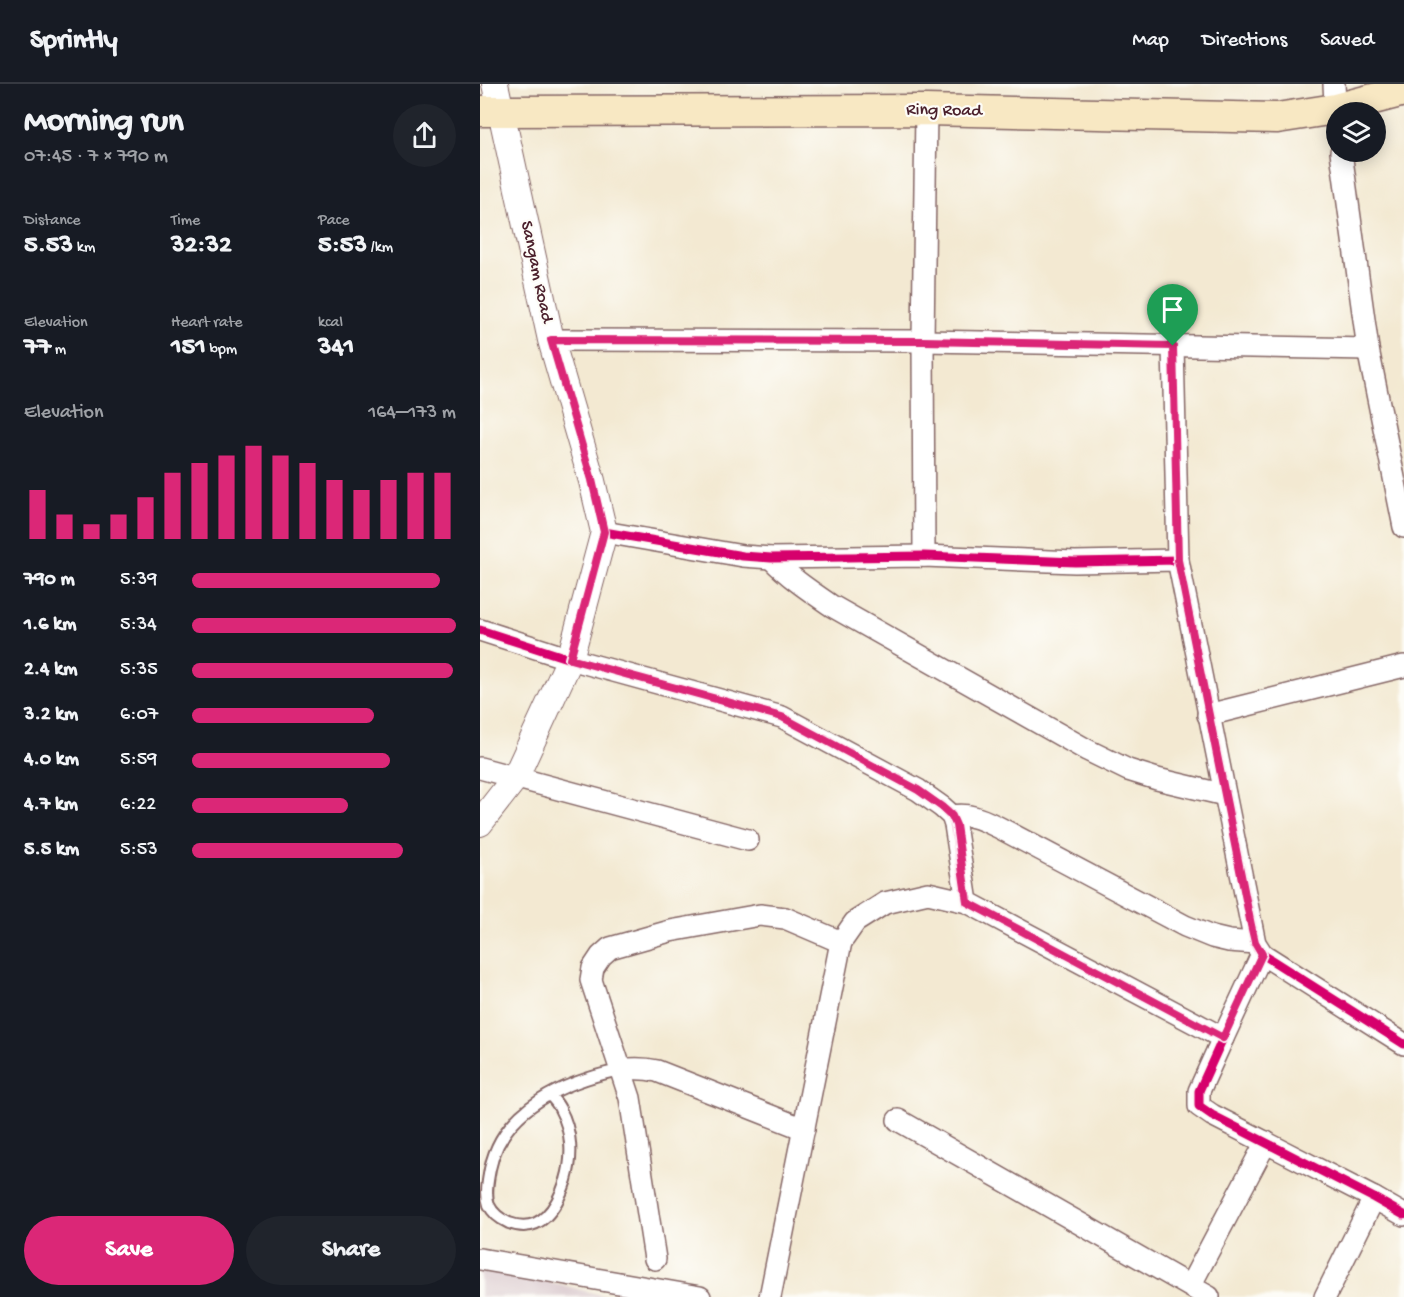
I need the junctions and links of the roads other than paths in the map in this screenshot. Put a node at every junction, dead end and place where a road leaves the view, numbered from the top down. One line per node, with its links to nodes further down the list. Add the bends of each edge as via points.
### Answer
1 (1404, 91): 3 (main road, Ring Road)
2 (492, 102): 5 (main road, Ring Road); 7 (street, Sangam Road)
3 (1350, 102)
4 (1326, 107): 5 (main road, Ring Road, via 1277,118)
5 (926, 110): 8 (street)
6 (1342, 162): 10 (street)
7 (551, 340): 8 (street); 12 (street, Sangam Road)
8 (923, 341): 9 (street); 13 (street)
9 (1173, 346): 10 (street); 15 (street)
10 (1368, 349): 11 (street)
11 (1404, 527)
12 (604, 532): 14 (street); 17 (street, Sangam Road)
13 (924, 556): 14 (street); 15 (street, via 1075,562)
14 (771, 558): 22 (street, via 791,578 832,606 1087,750 1128,770)
15 (1178, 560): 19 (street)
16 (480, 630): 17 (street)
17 (570, 659): 21 (street, Sangam Road); 23 (street, via 782,717 918,790)
18 (1404, 666): 19 (street)
19 (1208, 714): 22 (street)
20 (480, 768): 21 (street)
21 (515, 778): 24 (street, Sangam Road); 25 (street)
22 (1224, 795): 28 (street)
23 (952, 816): 26 (street); 28 (street, via 975,817 1000,828 1185,926)
24 (480, 823)
25 (748, 840)
26 (967, 902): 27 (street, via 928,892 885,903 855,922); 29 (street)
27 (841, 942): 31 (street, via 785,918 760,915 670,931 610,948 601,956 591,980); 34 (street)
28 (1258, 948): 29 (street); 30 (street)
29 (1223, 1038): 35 (street, via 1199,1091 1199,1106)
30 (1404, 1044)
31 (620, 1070): 32 (lane, via 570,1084); 34 (street, via 634,1067 657,1071); 39 (street, via 630,1098)
32 (550, 1095): 32 (lane, via 569,1131 571,1154 566,1179 555,1206 542,1221 518,1226 503,1221 488,1203 492,1164 503,1137 518,1118)
33 (898, 1120): 40 (street)
34 (804, 1129): 42 (street)
35 (1266, 1142): 36 (street); 40 (street)
36 (1374, 1198): 37 (street); 44 (street)
37 (1404, 1215)
38 (480, 1259): 41 (street)
39 (656, 1259)
40 (1190, 1286): 43 (street)
41 (700, 1297)
42 (770, 1297)
43 (1209, 1297)
44 (1325, 1297)

